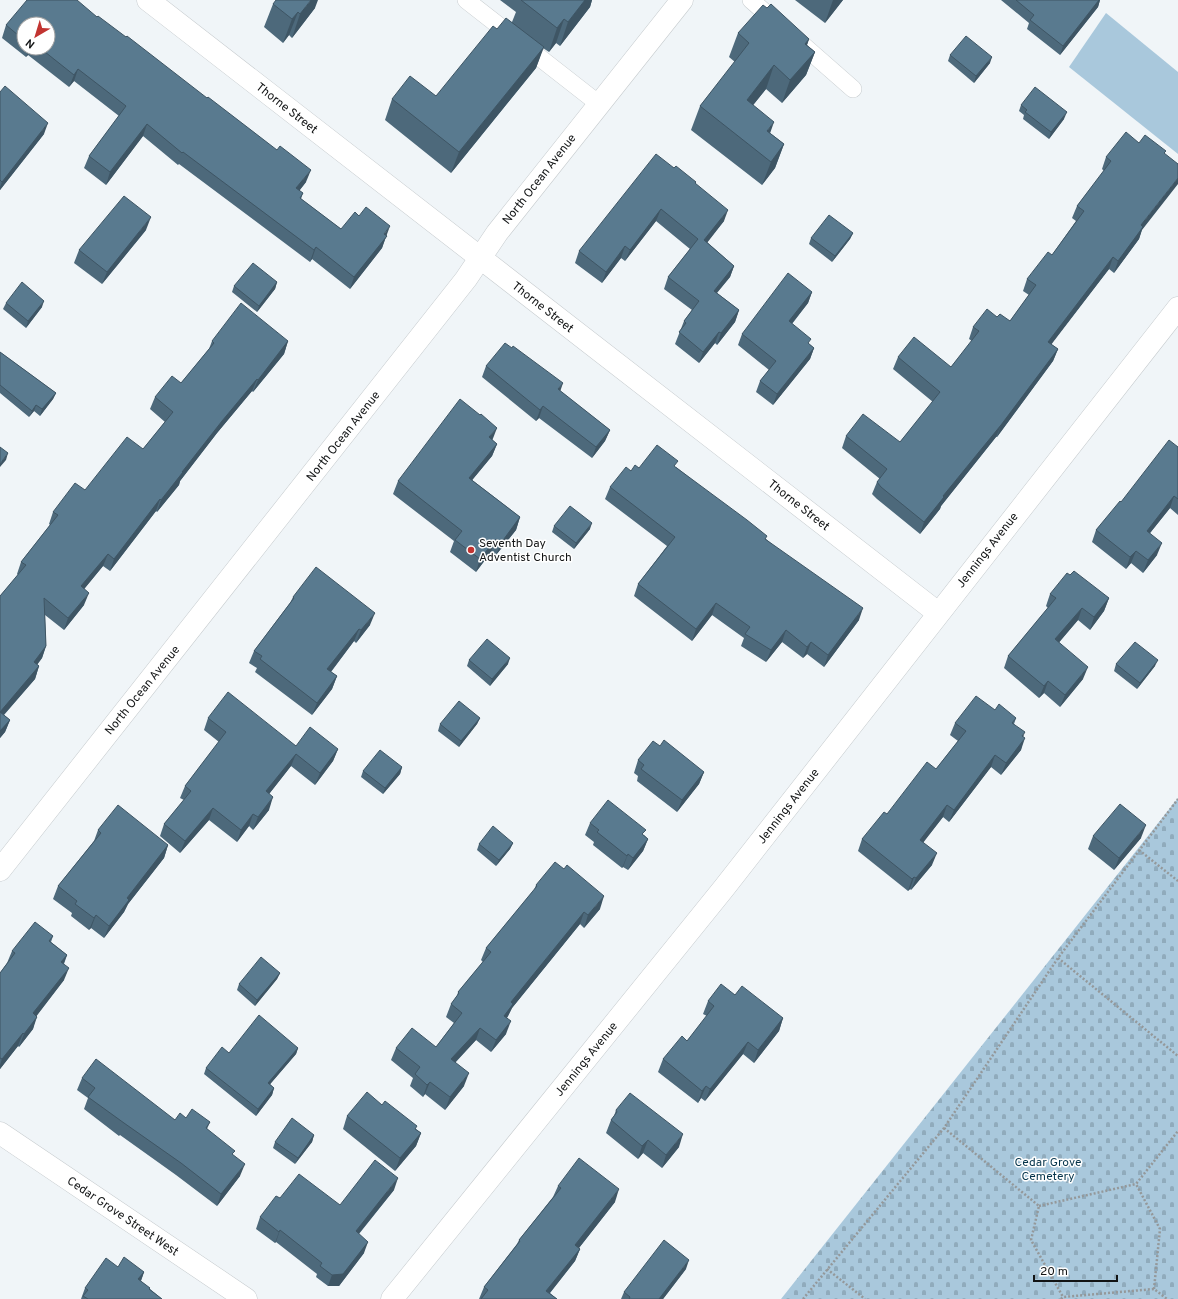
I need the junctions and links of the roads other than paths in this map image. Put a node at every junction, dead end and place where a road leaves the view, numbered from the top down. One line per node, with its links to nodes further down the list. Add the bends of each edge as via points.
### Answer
1 (148, 0): 7 (street, Thorne Street)
2 (466, 0): 6 (lane)
3 (682, 0): 6 (street, North Ocean Avenue)
4 (751, 0): 5 (lane)
5 (853, 89)
6 (599, 104): 7 (street, North Ocean Avenue)
7 (480, 258): 9 (street, Thorne Street); 10 (street, North Ocean Avenue, via 427,329)
8 (1178, 308): 9 (street, Jennings Avenue)
9 (938, 613): 13 (street, Jennings Avenue, via 724,888)
10 (0, 870)
11 (0, 1133): 12 (street, Cedar Grove Street West)
12 (246, 1299)
13 (392, 1299)

